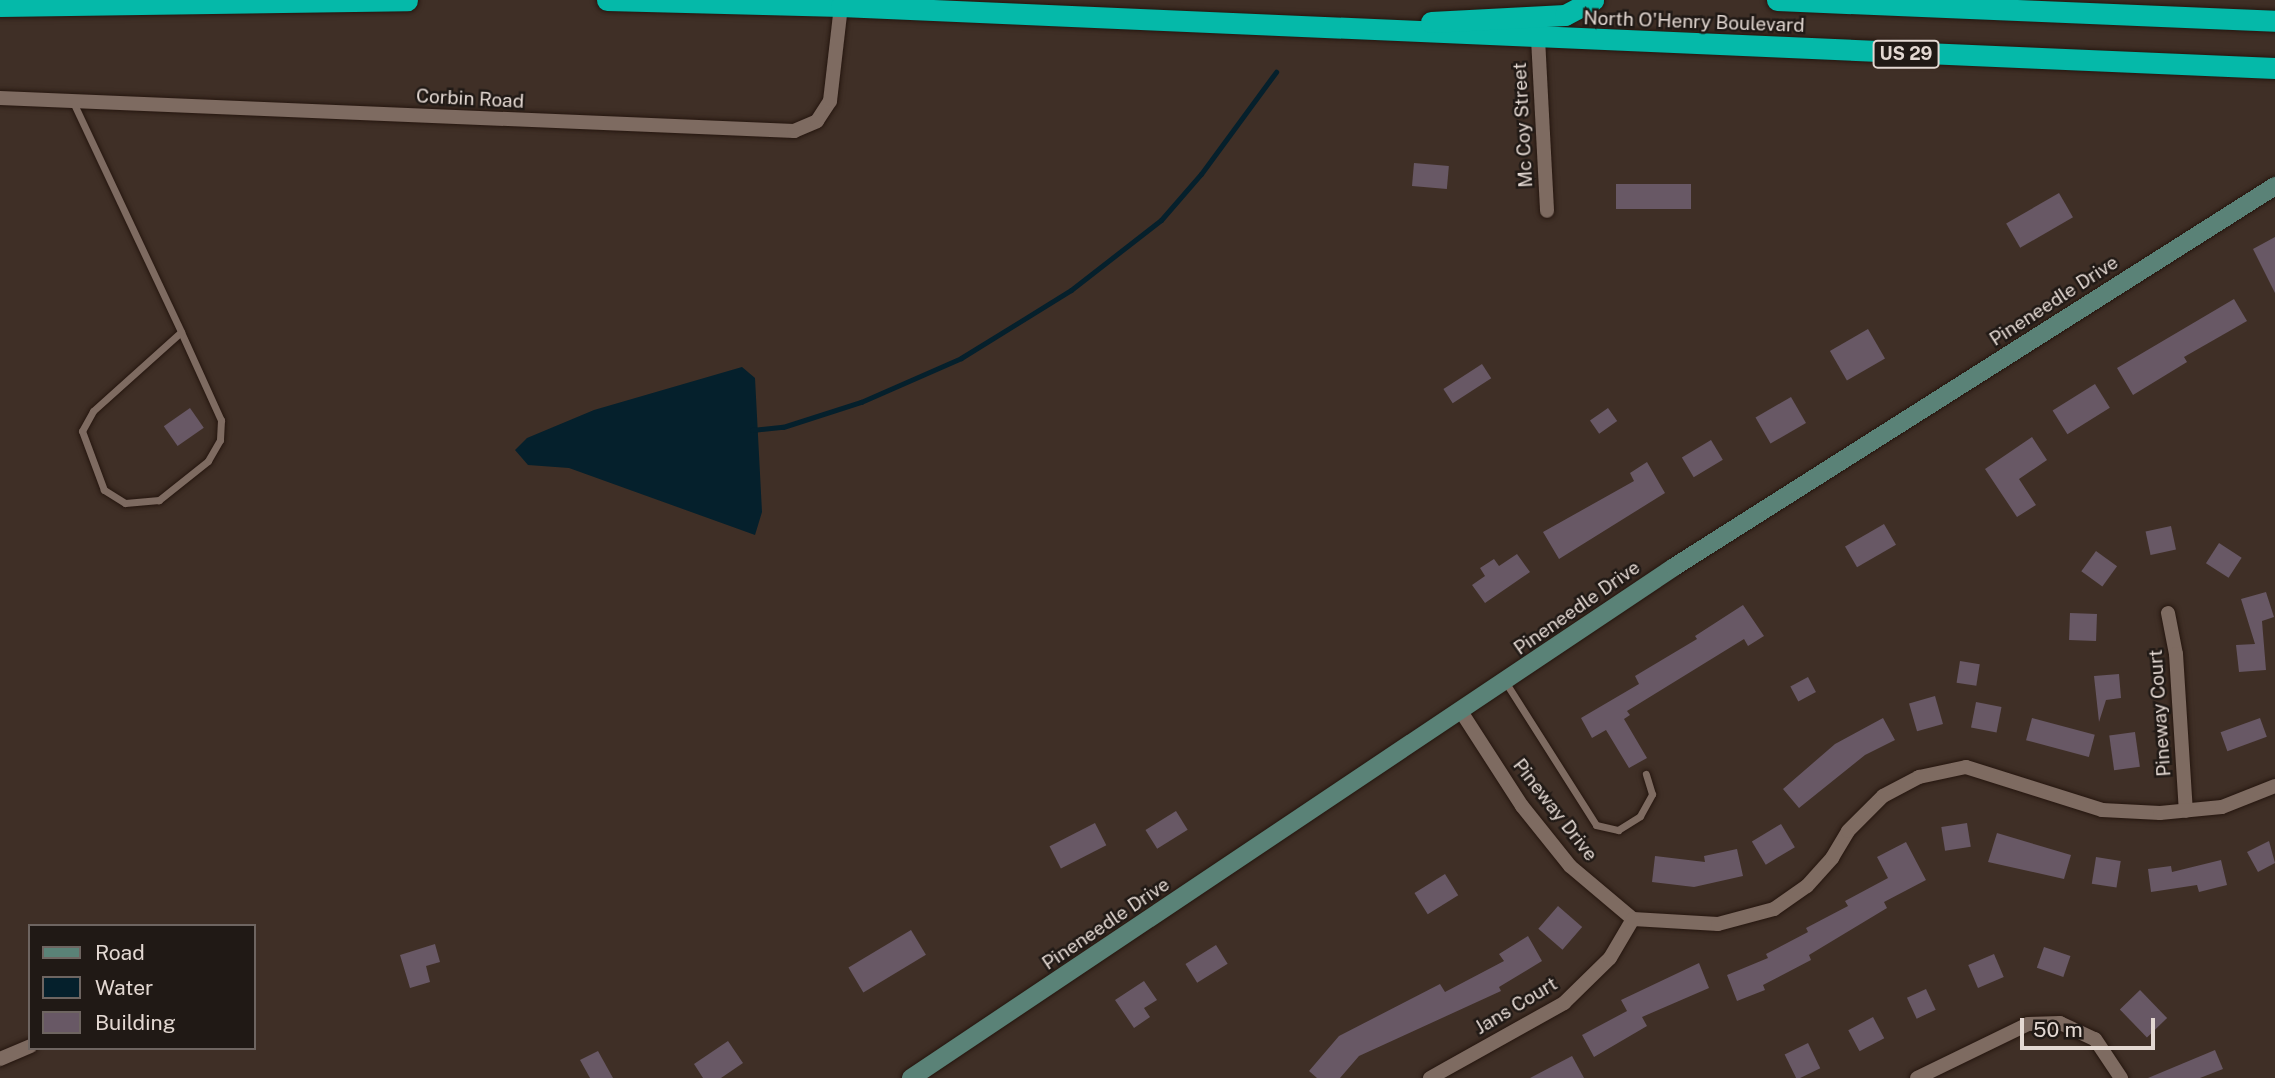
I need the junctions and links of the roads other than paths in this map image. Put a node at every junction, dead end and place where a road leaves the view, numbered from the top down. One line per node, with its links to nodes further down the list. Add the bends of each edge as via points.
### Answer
1 (407, 0): 6 (highway)
2 (607, 0): 5 (highway, North O'Henry Boulevard / US 29)
3 (1593, 0): 8 (highway, via 1565,15)
4 (1777, 0): 7 (highway, North O'Henry Boulevard)
5 (842, 3): 8 (highway, North O'Henry Boulevard / US 29); 12 (street, Corbin Road, via 830,100 817,121 794,131)
6 (0, 6)
7 (2275, 21)
8 (1335, 27): 9 (highway, North O'Henry Boulevard / US 29)
9 (1538, 38): 10 (highway, North O'Henry Boulevard / US 29); 14 (street, Mc Coy Street)
10 (2275, 68)
11 (0, 98): 12 (street, Corbin Road)
12 (73, 101): 15 (lane)
13 (2275, 186): 17 (street, Pineneedle Drive, via 1674,567)
14 (1547, 211)
15 (181, 332): 15 (lane, via 93,411 82,431 104,491 125,503 159,500 208,461 220,440 221,420)
16 (2168, 613): 21 (street, Pineway Court, via 2176,654)
17 (1506, 683): 18 (street, Pineneedle Drive); 19 (lane, via 1596,825 1618,830 1640,816 1652,794)
18 (1462, 713): 22 (street, Pineway Drive, via 1522,806 1570,866); 25 (street, Pineneedle Drive)
19 (1646, 774)
20 (2275, 786): 21 (street, via 2222,807)
21 (2186, 810): 22 (street, via 2102,810 1966,766 1919,777 1883,796 1848,831 1807,886 1774,909 1718,924)
22 (1633, 919): 26 (street, Jans Court, via 1610,958 1564,1003)
23 (28, 1047): 24 (street)
24 (0, 1059)
25 (911, 1078)
26 (1430, 1078)
27 (1917, 1078): 28 (street, via 2028,1024 2060,1023 2095,1039)
28 (2121, 1078)

